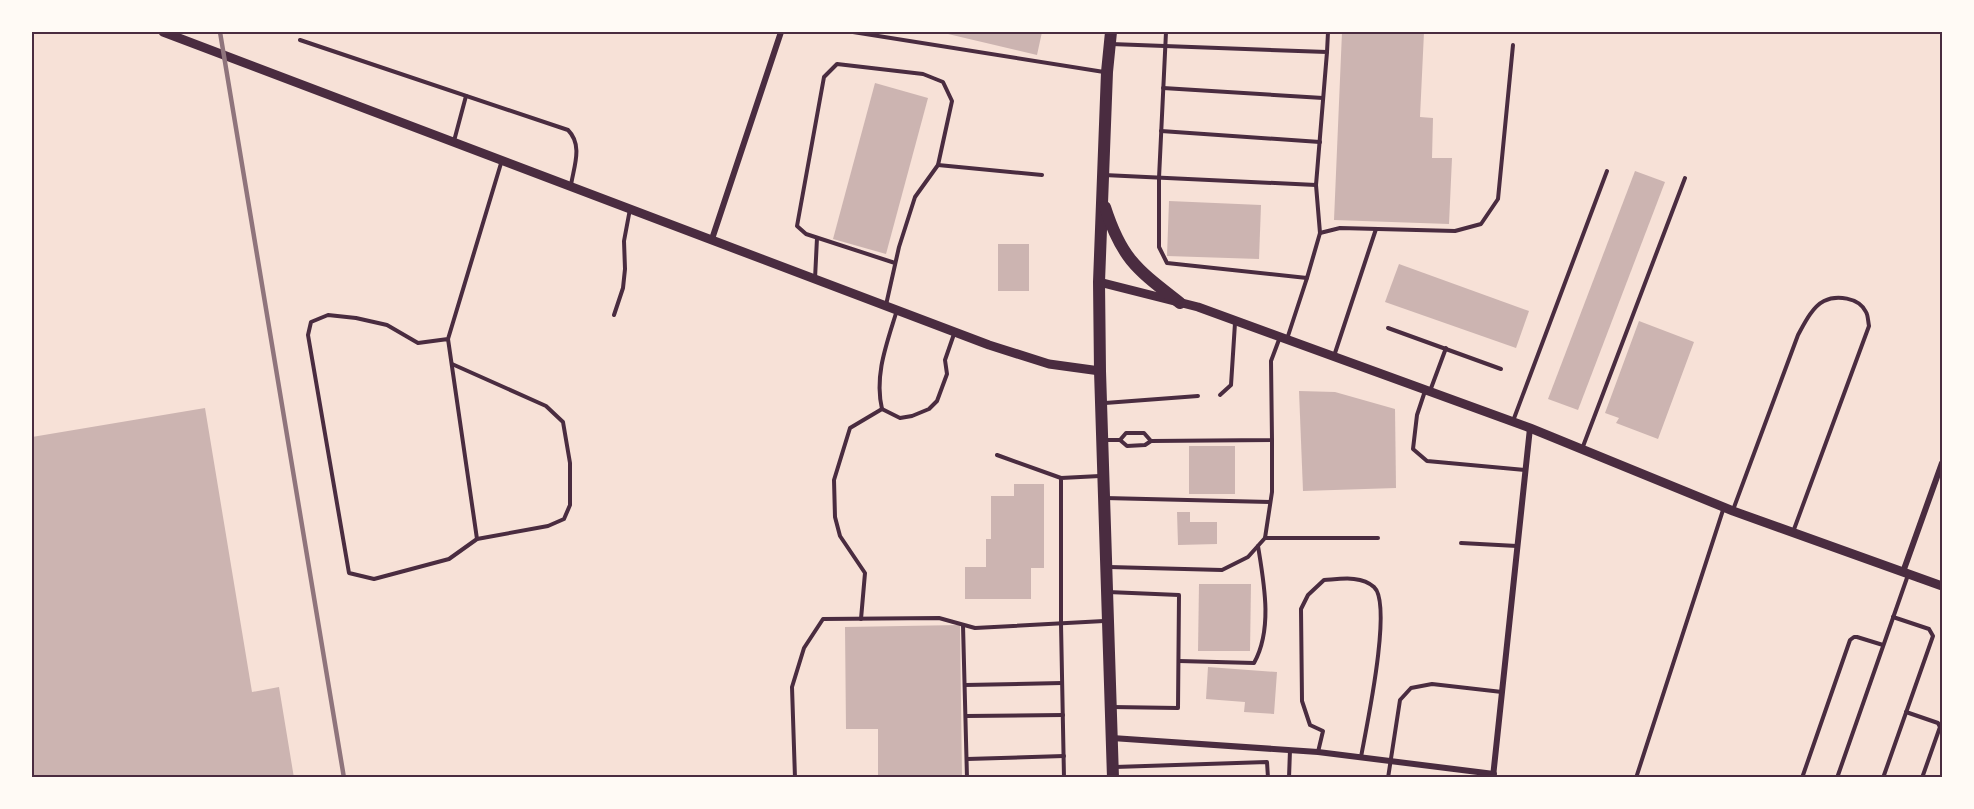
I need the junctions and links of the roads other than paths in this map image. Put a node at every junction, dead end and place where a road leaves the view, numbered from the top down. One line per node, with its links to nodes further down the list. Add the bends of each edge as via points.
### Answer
1 (163, 32): 16 (street)
2 (782, 32): 32 (street)
3 (853, 32): 11 (lane)
4 (1166, 32): 9 (lane)
5 (1328, 32): 10 (lane)
6 (1110, 38): 9 (lane); 11 (main road)
7 (300, 40): 13 (lane)
8 (1513, 45): 29 (lane, via 1498,199 1481,225 1455,231)
9 (1165, 46): 10 (lane); 12 (lane)
10 (1327, 52): 14 (lane)
11 (1107, 72): 22 (main road)
12 (1163, 88): 14 (lane); 15 (lane)
13 (466, 96): 16 (lane); 25 (lane, via 568,130 577,144)
14 (1323, 98): 17 (lane)
15 (1161, 130): 17 (lane); 23 (lane)
16 (454, 142): 18 (street)
17 (1320, 142): 26 (lane)
18 (503, 159): 25 (street); 45 (lane)
19 (938, 165): 21 (lane); 31 (lane, via 952,101 943,82 922,74 837,64 824,77 797,226); 33 (lane, via 915,197)
20 (1607, 171): 56 (lane)
21 (1042, 175)
22 (1103, 175): 23 (lane); 27 (main road)
23 (1159, 178): 26 (lane); 34 (lane, via 1159,247 1167,263)
24 (1685, 178): 62 (lane)
25 (571, 185): 28 (street)
26 (1316, 185): 30 (lane)
27 (1102, 198): 36 (main road); 37 (main road, via 1124,253)
28 (630, 208): 32 (street); 40 (lane, via 624,241 623,288)
29 (1376, 229): 30 (lane, via 1340,228); 47 (lane)
30 (1320, 233): 34 (lane)
31 (817, 238): 33 (lane); 35 (lane)
32 (712, 239): 35 (street)
33 (895, 263): 38 (lane)
34 (1307, 278): 44 (lane)
35 (815, 280): 38 (street)
36 (1099, 282): 37 (street); 50 (main road)
37 (1180, 303): 41 (street)
38 (886, 306): 39 (street)
39 (897, 310): 43 (street); 55 (lane, via 880,369)
40 (614, 315)
41 (1235, 321): 44 (street); 52 (lane, via 1231,385)
42 (1389, 328): 46 (lane)
43 (955, 332): 50 (street, via 1049,364); 55 (lane, via 937,401 912,417 900,418)
44 (1283, 338): 47 (street); 60 (lane, via 1271,361)
45 (448, 339): 48 (lane); 72 (lane, via 418,343 387,325 328,315 311,322 308,335 349,573 374,579 449,559)
46 (1446, 348): 49 (lane); 51 (lane)
47 (1334, 357): 51 (street)
48 (452, 364): 72 (lane); 72 (lane, via 546,406 563,422 570,463 570,505 564,519 548,526)
49 (1501, 369)
50 (1100, 371): 54 (main road)
51 (1428, 391): 56 (street); 65 (lane, via 1417,415 1413,449 1427,461)
52 (1220, 395)
53 (1198, 396): 54 (lane)
54 (1101, 403): 58 (main road)
55 (882, 409): 83 (lane, via 850,428 834,480 840,536 865,573)
56 (1513, 422): 57 (street)
57 (1530, 428): 62 (street); 65 (street)
58 (1102, 440): 59 (lane); 66 (main road)
59 (1120, 440): 61 (lane, via 1127,446 1145,446); 61 (lane, via 1126,433 1144,434)
60 (1272, 440): 61 (lane); 69 (lane)
61 (1151, 441)
62 (1581, 449): 70 (street)
63 (997, 454): 67 (lane)
64 (1942, 463): 79 (street)
65 (1525, 470): 77 (street)
66 (1103, 475): 67 (lane); 68 (main road)
67 (1061, 478): 85 (lane)
68 (1104, 498): 69 (lane); 78 (main road)
69 (1270, 502): 73 (lane)
70 (1728, 509): 71 (street); 71 (lane, via 1798,334 1823,302 1840,297 1856,302 1866,310 1869,326); 111 (lane)
71 (1793, 532): 79 (street)
72 (477, 538)
73 (1265, 538): 74 (lane); 76 (lane)
74 (1378, 538)
75 (1461, 543): 77 (lane)
76 (1258, 546): 78 (lane, via 1248,557 1222,570); 88 (lane, via 1264,583 1264,627 1261,651 1254,663)
77 (1517, 546): 91 (street)
78 (1106, 567): 81 (main road)
79 (1906, 573): 80 (street); 82 (lane)
80 (1942, 586)
81 (1107, 592): 84 (main road); 88 (lane, via 1179,596)
82 (1893, 617): 87 (lane); 93 (lane, via 1929,629 1933,636)
83 (861, 619): 86 (lane, via 939,618); 105 (lane, via 823,619 804,648 792,687)
84 (1108, 621): 85 (lane); 92 (main road)
85 (1061, 624): 86 (lane, via 975,628); 89 (lane)
86 (963, 625): 90 (lane)
87 (1883, 645): 112 (lane, via 1857,637 1850,640); 113 (lane)
88 (1179, 661): 92 (lane, via 1178,708)
89 (1062, 683): 90 (lane); 94 (lane)
90 (965, 685): 95 (lane)
91 (1502, 692): 102 (lane, via 1432,684 1411,688 1400,700); 104 (street)
92 (1111, 707): 96 (main road)
93 (1906, 712): 114 (lane); 115 (lane, via 1940,727)
94 (1063, 714): 95 (lane); 99 (lane)
95 (966, 716): 101 (lane)
96 (1112, 738): 97 (street); 103 (main road)
97 (1290, 750): 98 (street); 109 (lane)
98 (1318, 752): 100 (street); 100 (lane, via 1323,731 1310,725 1302,701 1301,609 1324,579 1358,579 1374,587 1380,598 1381,633)
99 (1064, 756): 101 (lane); 107 (lane)
100 (1361, 757): 102 (street)
101 (967, 759): 106 (lane)
102 (1391, 761): 104 (street); 110 (lane)
103 (1113, 772): 108 (lane, via 1267,762)
104 (1494, 776)
105 (795, 777)
106 (967, 777)
107 (1064, 777)
108 (1268, 777)
109 (1289, 777)
110 (1388, 777)
111 (1636, 777)
112 (1802, 777)
113 (1837, 777)
114 (1883, 777)
115 (1922, 777)

